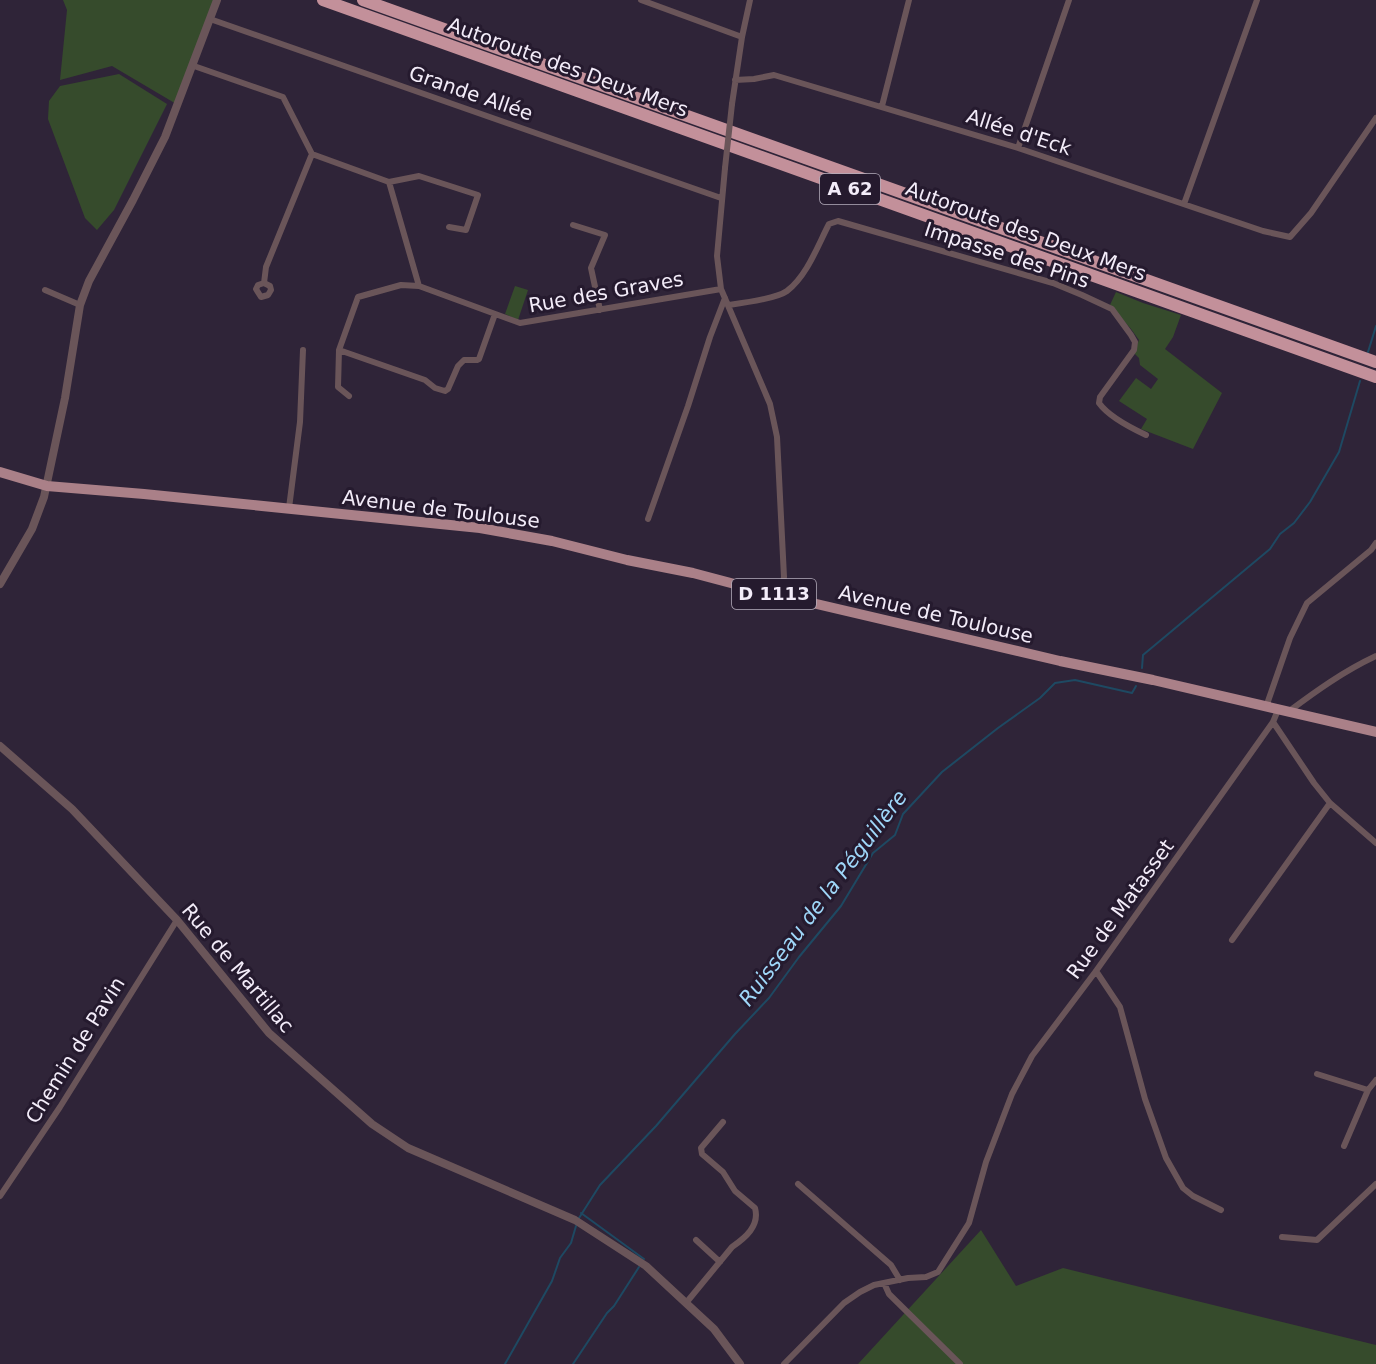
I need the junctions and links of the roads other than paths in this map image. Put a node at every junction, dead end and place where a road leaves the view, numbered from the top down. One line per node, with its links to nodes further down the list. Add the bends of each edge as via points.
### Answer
1 (217, 0): 9 (street)
2 (323, 0): 34 (highway, Autoroute des Deux Mers / A 62)
3 (363, 0): 33 (highway, Autoroute des Deux Mers / A 62)
4 (641, 0): 10 (street)
5 (750, 0): 10 (street)
6 (909, 0): 13 (street)
7 (1069, 0): 15 (street)
8 (1257, 0): 19 (street)
9 (210, 19): 11 (street); 18 (street, Grande Allée)
10 (742, 36): 12 (street)
11 (194, 66): 16 (street, via 283,98); 27 (street, via 165,137 88,281)
12 (735, 80): 13 (street, Allée d'Eck, via 774,75); 18 (street, bridge)
13 (882, 106): 15 (street, Allée d'Eck)
14 (1376, 118): 19 (street, Allée d'Eck, via 1290,237)
15 (1018, 148): 19 (street, Allée d'Eck)
16 (312, 154): 17 (street); 22 (street, via 266,267)
17 (389, 182): 21 (street, via 419,176 478,195 466,230); 23 (street)
18 (721, 198): 24 (street, via 717,256)
19 (1184, 204)
20 (573, 225): 29 (street, via 606,235 591,268)
21 (449, 227)
22 (264, 283)
23 (418, 286): 30 (street, Rue des Graves); 32 (street, via 400,285 358,297)
24 (721, 289): 26 (street); 29 (street, Rue des Graves)
25 (45, 290): 27 (street)
26 (725, 298): 28 (street); 40 (street)
27 (80, 305): 38 (street)
28 (728, 305): 36 (street, Impasse des Pins, via 786,291 803,272 829,224 838,221 1053,283 1112,309 1131,335 1134,350 1099,403); 43 (street, via 770,404 777,437 784,577)
29 (600, 309): 30 (street, Rue des Graves, via 520,323)
30 (495, 314): 32 (street, via 479,359 460,363 445,391 425,380)
31 (303, 350): 39 (street, via 300,422)
32 (339, 350): 35 (street, via 338,387)
33 (1376, 362)
34 (1376, 377)
35 (349, 396)
36 (1146, 435)
37 (0, 472): 38 (main road, D 1113)
38 (47, 486): 39 (main road, Avenue de Toulouse / D 1113); 42 (street, via 32,529)
39 (289, 508): 43 (main road, Avenue de Toulouse / D 1113, via 491,530 693,573)
40 (648, 519)
41 (1376, 543): 45 (street, via 1308,603 1290,638)
42 (0, 584)
43 (780, 596): 45 (main road, Avenue de Toulouse / D 1113)
44 (1376, 656): 46 (street)
45 (1266, 707): 46 (main road, Avenue de Toulouse / D 1113)
46 (1283, 711): 47 (street, Rue de Matasset); 48 (main road, Avenue de Toulouse / D 1113)
47 (1273, 722): 50 (street); 54 (street, Rue de Matasset)
48 (1376, 732)
49 (0, 746): 52 (street, Rue de Martillac, via 72,810)
50 (1330, 803): 51 (street); 53 (street)
51 (1376, 843)
52 (177, 920): 62 (street, Chemin de Pavin); 69 (street, Rue de Martillac, via 268,1033 372,1124 408,1148 575,1220 646,1266)
53 (1232, 940)
54 (1096, 971): 63 (street, via 1120,1007 1166,1158 1183,1188); 67 (street, Rue de Matasset, via 1032,1056 1012,1094 969,1222 938,1272)
55 (1317, 1074): 57 (street)
56 (1376, 1080): 57 (street)
57 (1368, 1090): 59 (street)
58 (723, 1122): 66 (street, via 701,1148 702,1154 723,1172 757,1214 753,1227)
59 (1344, 1146)
60 (798, 1184): 67 (street, via 891,1265)
61 (1376, 1184): 64 (street, via 1317,1240)
62 (0, 1196)
63 (1221, 1210)
64 (1282, 1237)
65 (696, 1240): 66 (street)
66 (720, 1262): 69 (street)
67 (900, 1280): 68 (street, Rue de Matasset)
68 (884, 1283): 71 (street, Rue de Matasset, via 843,1303); 72 (street, via 889,1294)
69 (686, 1303): 70 (street, Rue de Martillac, via 714,1329)
70 (741, 1364)
71 (784, 1364)
72 (960, 1364)

